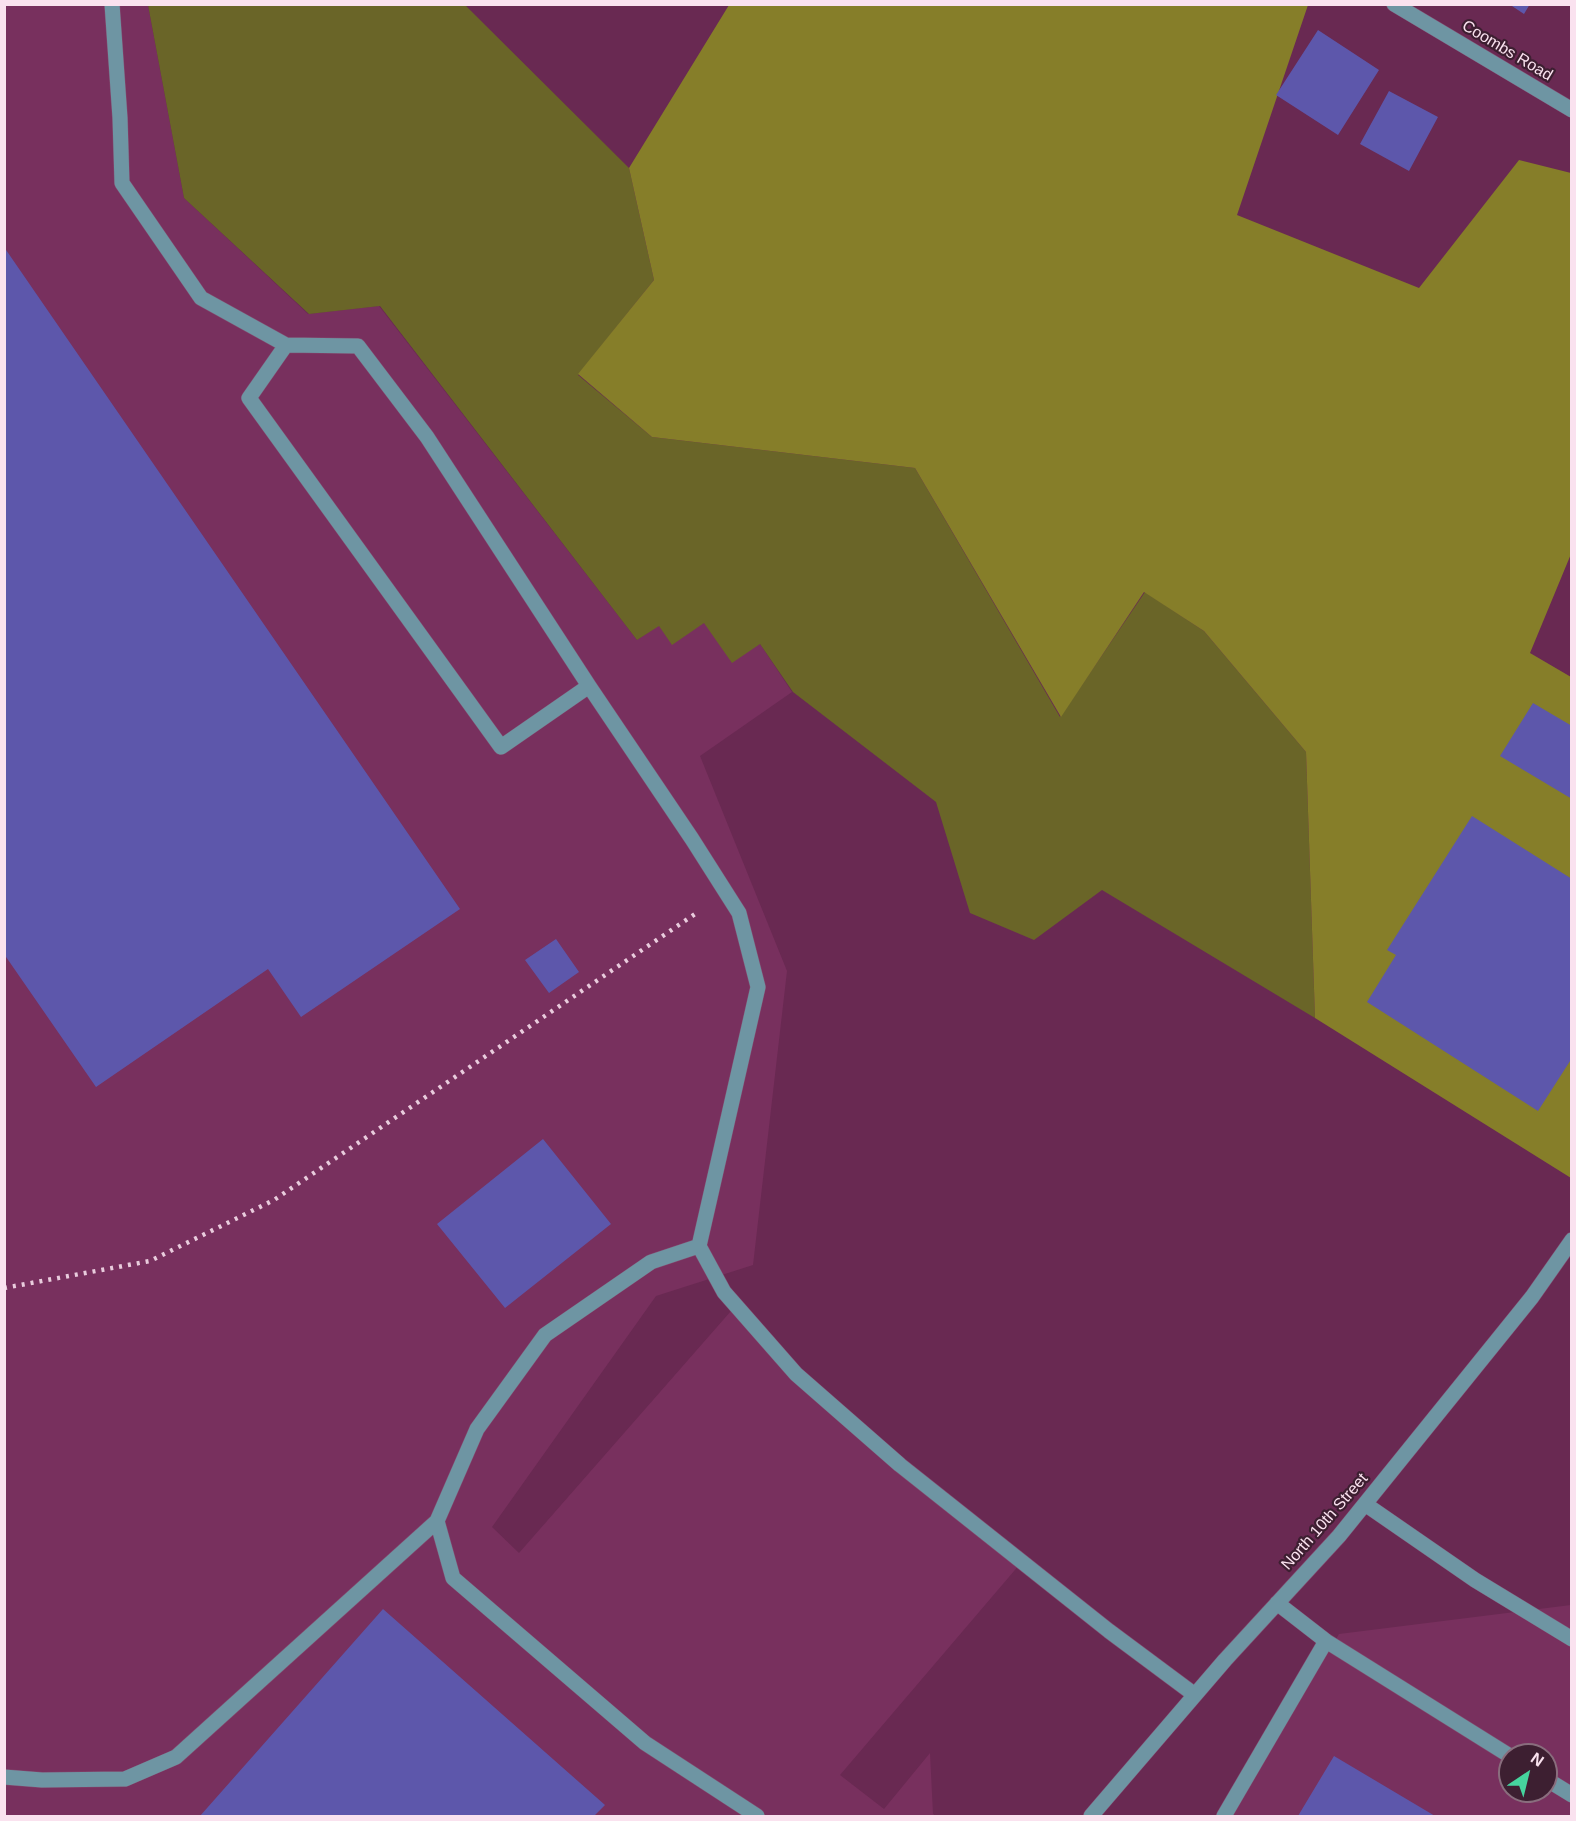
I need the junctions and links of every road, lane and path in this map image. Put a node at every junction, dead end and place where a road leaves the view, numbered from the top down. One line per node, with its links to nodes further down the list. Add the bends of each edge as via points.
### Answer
1 (112, 4): 4 (street, via 122,183 201,298)
2 (1394, 4): 3 (street, Coombs Road)
3 (1572, 110)
4 (286, 345): 5 (street, via 358,346 427,437); 5 (street, via 249,398 501,747)
5 (589, 686): 7 (street, via 739,913 758,987)
6 (1572, 1240): 8 (street, North 10th Street, via 1532,1297)
7 (699, 1246): 9 (street, via 651,1262 545,1335 477,1429); 13 (street, via 724,1292 796,1374 909,1472)
8 (1365, 1504): 10 (street, North 10th Street); 11 (street, via 1475,1580)
9 (437, 1521): 15 (street, via 176,1757 125,1779 42,1780); 18 (street, via 453,1578 645,1743)
10 (1277, 1603): 12 (street); 13 (street, North 10th Street)
11 (1572, 1639)
12 (1326, 1641): 14 (street); 20 (street)
13 (1195, 1695): 19 (street, North 10th Street)
14 (1498, 1748)
15 (4, 1776)
16 (1558, 1786): 17 (street)
17 (1572, 1795)
18 (756, 1816)
19 (1091, 1816)
20 (1224, 1816)

